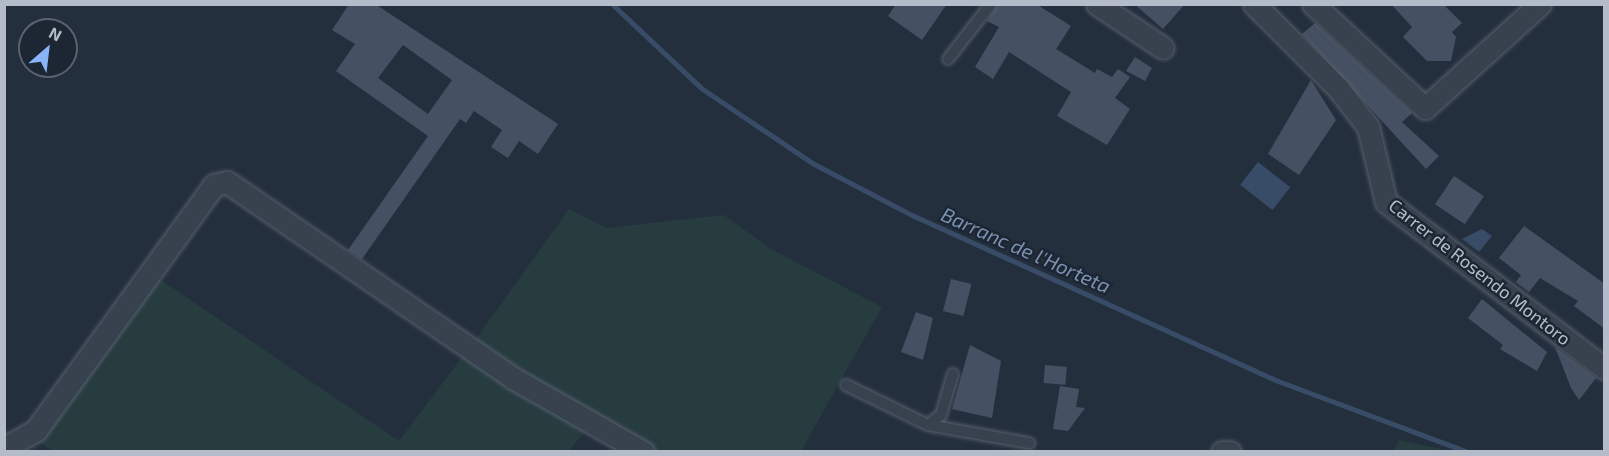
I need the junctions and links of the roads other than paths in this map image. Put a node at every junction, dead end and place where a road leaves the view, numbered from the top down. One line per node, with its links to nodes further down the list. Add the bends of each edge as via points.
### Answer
1 (991, 4): 7 (lane)
2 (1097, 4): 6 (street)
3 (1254, 4): 8 (street, Carrer de Rosendo Montoro, via 1338,88 1368,127 1386,202)
4 (1313, 4): 5 (street, via 1425,108)
5 (1540, 4)
6 (1163, 48)
7 (948, 59)
8 (1605, 368)
9 (953, 374): 11 (lane, via 941,415)
10 (846, 385): 11 (lane)
11 (928, 425): 13 (lane)
12 (6, 443): 14 (street, via 36,430 214,185 227,182 513,378)
13 (1029, 443)
14 (643, 452)
15 (1222, 452): 16 (street)
16 (1230, 452)

